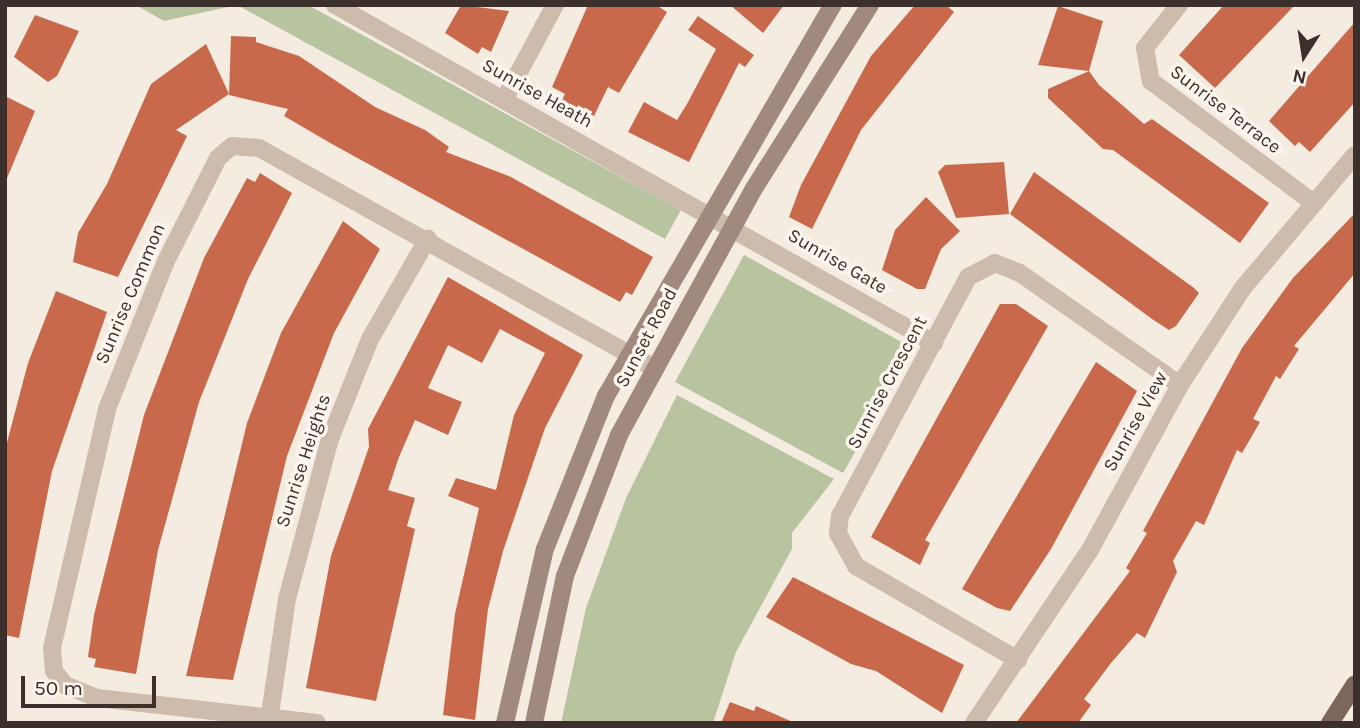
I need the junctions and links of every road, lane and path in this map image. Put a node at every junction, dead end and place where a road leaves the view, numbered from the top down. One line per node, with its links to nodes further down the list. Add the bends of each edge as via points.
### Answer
1 (335, 5): 6 (street, Sunrise Heath)
2 (555, 5): 6 (street)
3 (833, 5): 9 (street, Sunset Road)
4 (870, 5): 9 (street, Sunset Road)
5 (1179, 5): 8 (street, Sunrise Terrace, via 1145,48 1151,80)
6 (504, 100): 9 (street, Sunrise Heath)
7 (1355, 155): 8 (street, Sunrise View)
8 (1311, 202): 14 (street, Sunrise View, via 1242,289)
9 (720, 219): 11 (street, Sunrise Gate); 12 (street, Sunset Road); 13 (street, Sunset Road)
10 (428, 238): 12 (street, Sunrise Common); 17 (street, Sunrise Heights, via 370,339 330,439 293,575); 17 (street, Sunrise Common, via 259,148 232,146 218,158 165,263 107,409 52,648 54,671 65,685 97,698)
11 (933, 343): 14 (street, Sunrise Crescent, via 968,277 995,264 1020,273); 15 (street, Sunrise Crescent, via 840,516 842,548 856,566)
12 (629, 353): 13 (street, Sunrise Common); 19 (street, Sunset Road, via 583,446 545,549)
13 (654, 368): 20 (street, Sunset Road, via 619,435 565,576)
14 (1180, 385): 15 (street, Sunrise View, via 1090,550)
15 (1018, 660): 21 (street, Sunrise View)
16 (1355, 684): 22 (main road)
17 (270, 714): 18 (street, Sunrise Common)
18 (317, 723)
19 (505, 723)
20 (534, 723)
21 (975, 723)
22 (1330, 723)

